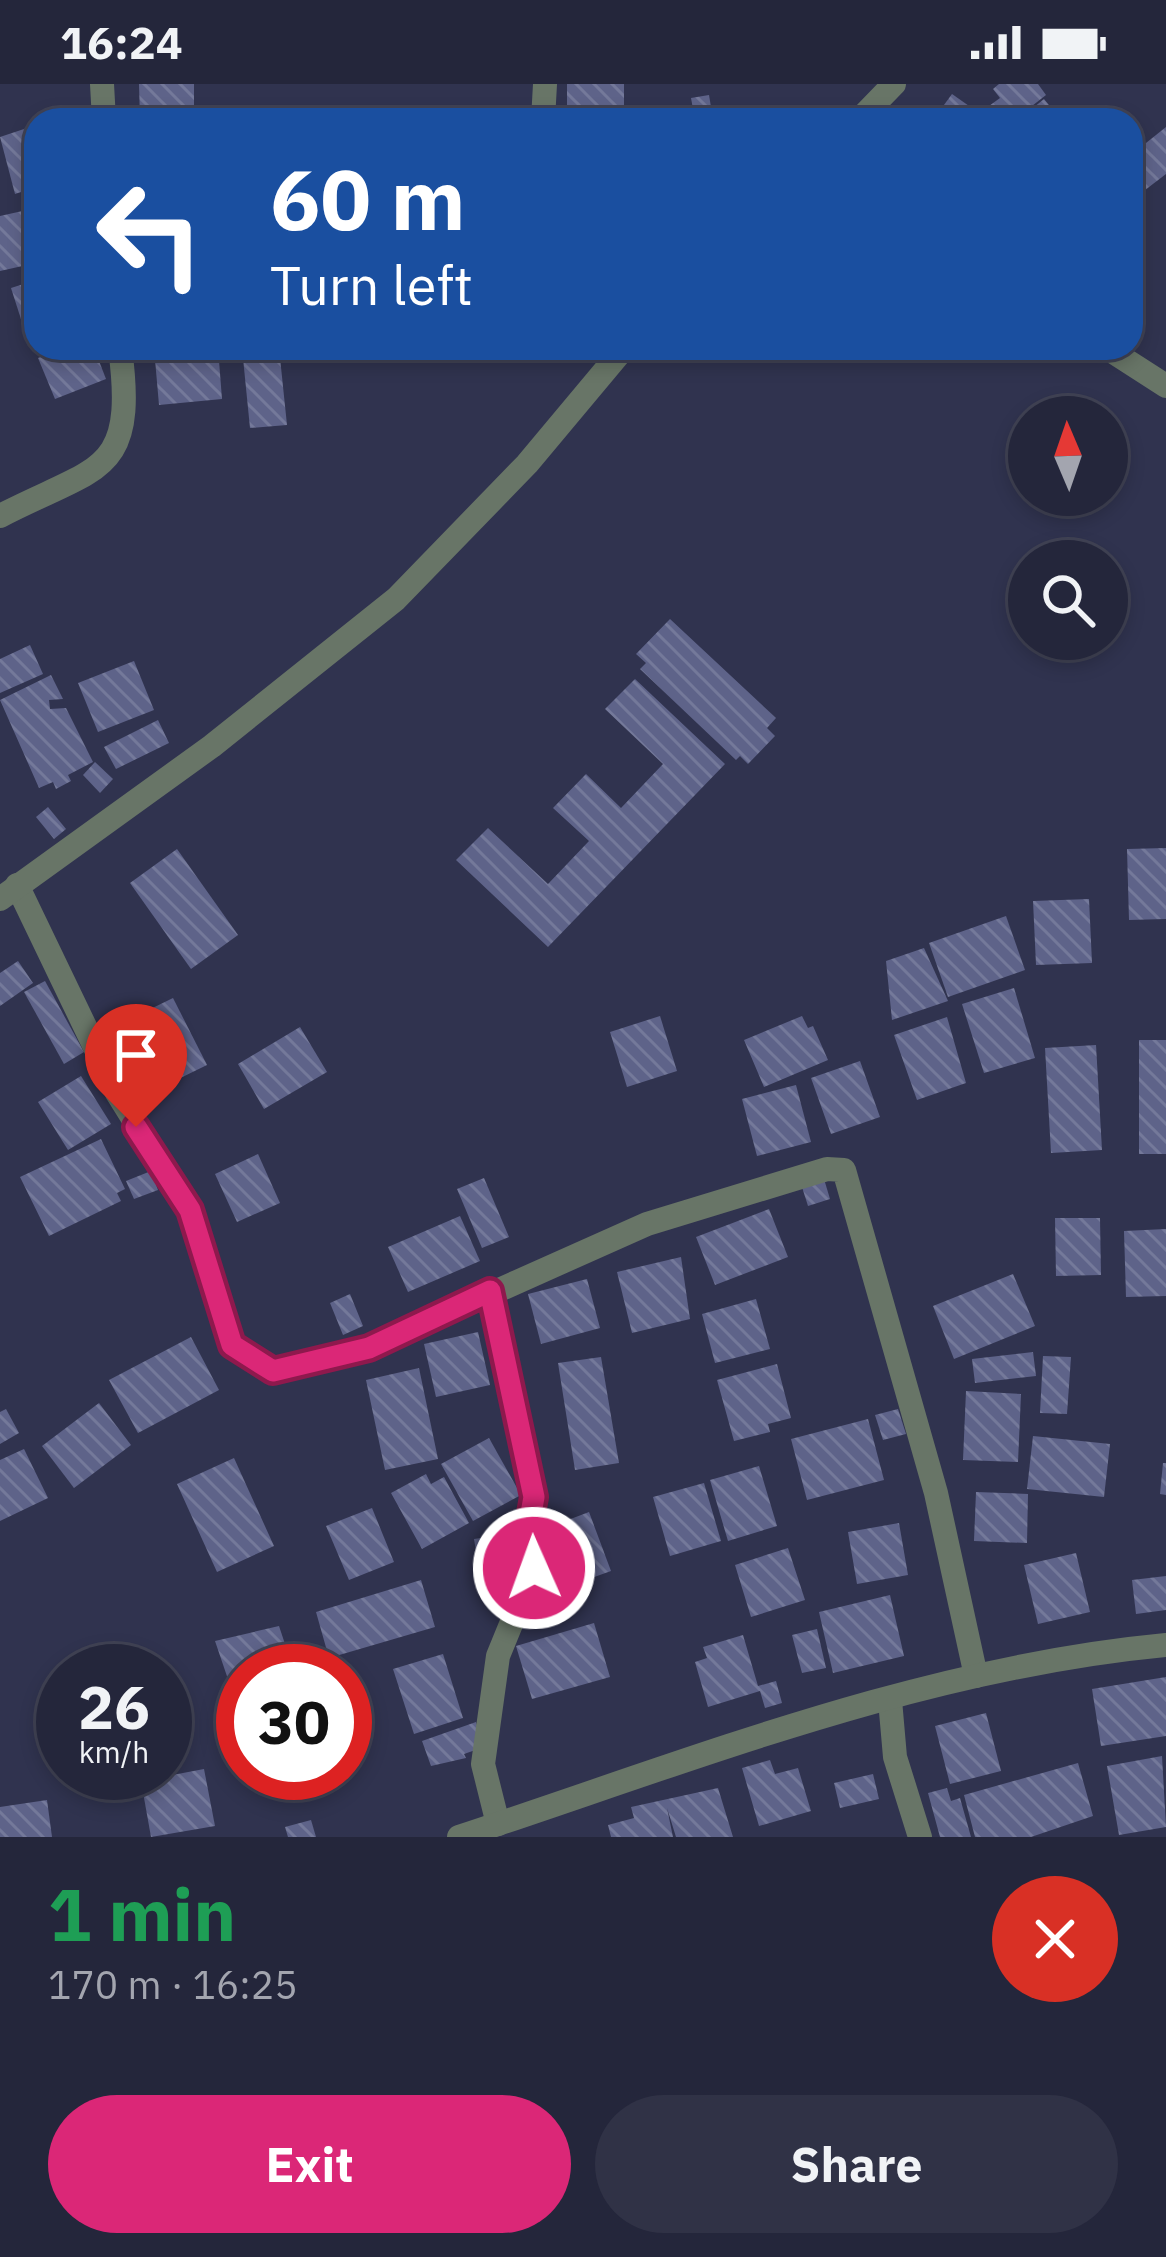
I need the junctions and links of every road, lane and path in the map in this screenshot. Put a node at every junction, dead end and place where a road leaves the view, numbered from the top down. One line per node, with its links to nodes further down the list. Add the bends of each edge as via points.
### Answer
1 (894, 84): 2 (street)
2 (871, 108)
3 (122, 360): 7 (street, via 127,421 111,454 78,480)
4 (609, 360): 8 (street, via 527,464 396,598 212,746)
5 (1126, 360): 6 (street)
6 (1166, 386)
7 (0, 516)
8 (9, 892): 9 (street, via 190,1210 220,1317 241,1353 273,1371 305,1365 369,1348)
9 (490, 1291): 11 (street, via 647,1224 844,1170 936,1493); 13 (street, via 534,1497 534,1568 498,1656 483,1763)
10 (1166, 1645): 11 (street)
11 (976, 1676): 12 (street)
12 (890, 1700): 13 (street, via 767,1731); 15 (street, via 895,1757)
13 (498, 1824): 14 (street)
14 (459, 1837)
15 (920, 1837)

